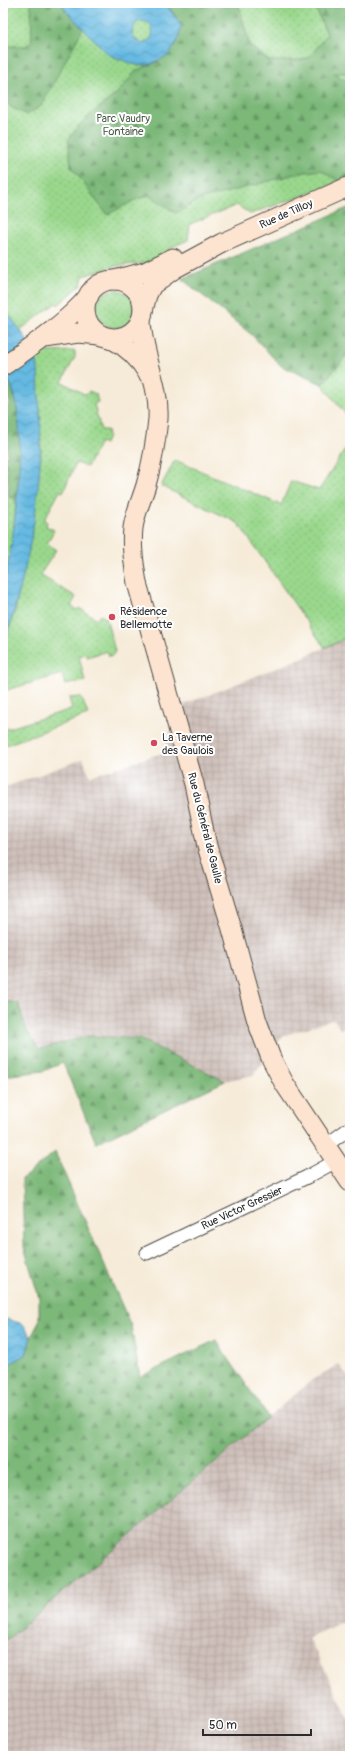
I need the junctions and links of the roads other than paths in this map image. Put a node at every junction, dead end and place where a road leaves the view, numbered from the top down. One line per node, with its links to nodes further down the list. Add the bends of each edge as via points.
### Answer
1 (350, 186): 2 (street, Rue de Tilloy)
2 (222, 243): 3 (street, Rue de Tilloy); 5 (street, Rue de Tilloy, via 154,282 147,295)
3 (115, 280): 4 (street, via 98,286); 5 (street, via 125,282 134,288 142,300)
4 (88, 296): 6 (street, via 86,316 92,328); 7 (street, via 76,311)
5 (142, 316): 6 (street, via 138,327 129,334 118,338); 9 (street, Rue du Général de Gaulle, via 142,338)
6 (105, 336): 7 (street, via 89,332 72,333); 9 (street, Rue du Général de Gaulle, via 122,344 138,359)
7 (36, 343): 8 (street)
8 (3, 366)
9 (154, 382): 11 (street, Rue du Général de Gaulle, via 158,401 157,427 150,470 132,539 137,583 257,1021 277,1071)
10 (350, 1128): 11 (street, Rue Victor Gressier)
11 (331, 1153): 12 (street, Rue du Général de Gaulle); 13 (street, Rue Victor Gressier, via 307,1177)
12 (350, 1182)
13 (147, 1253)

